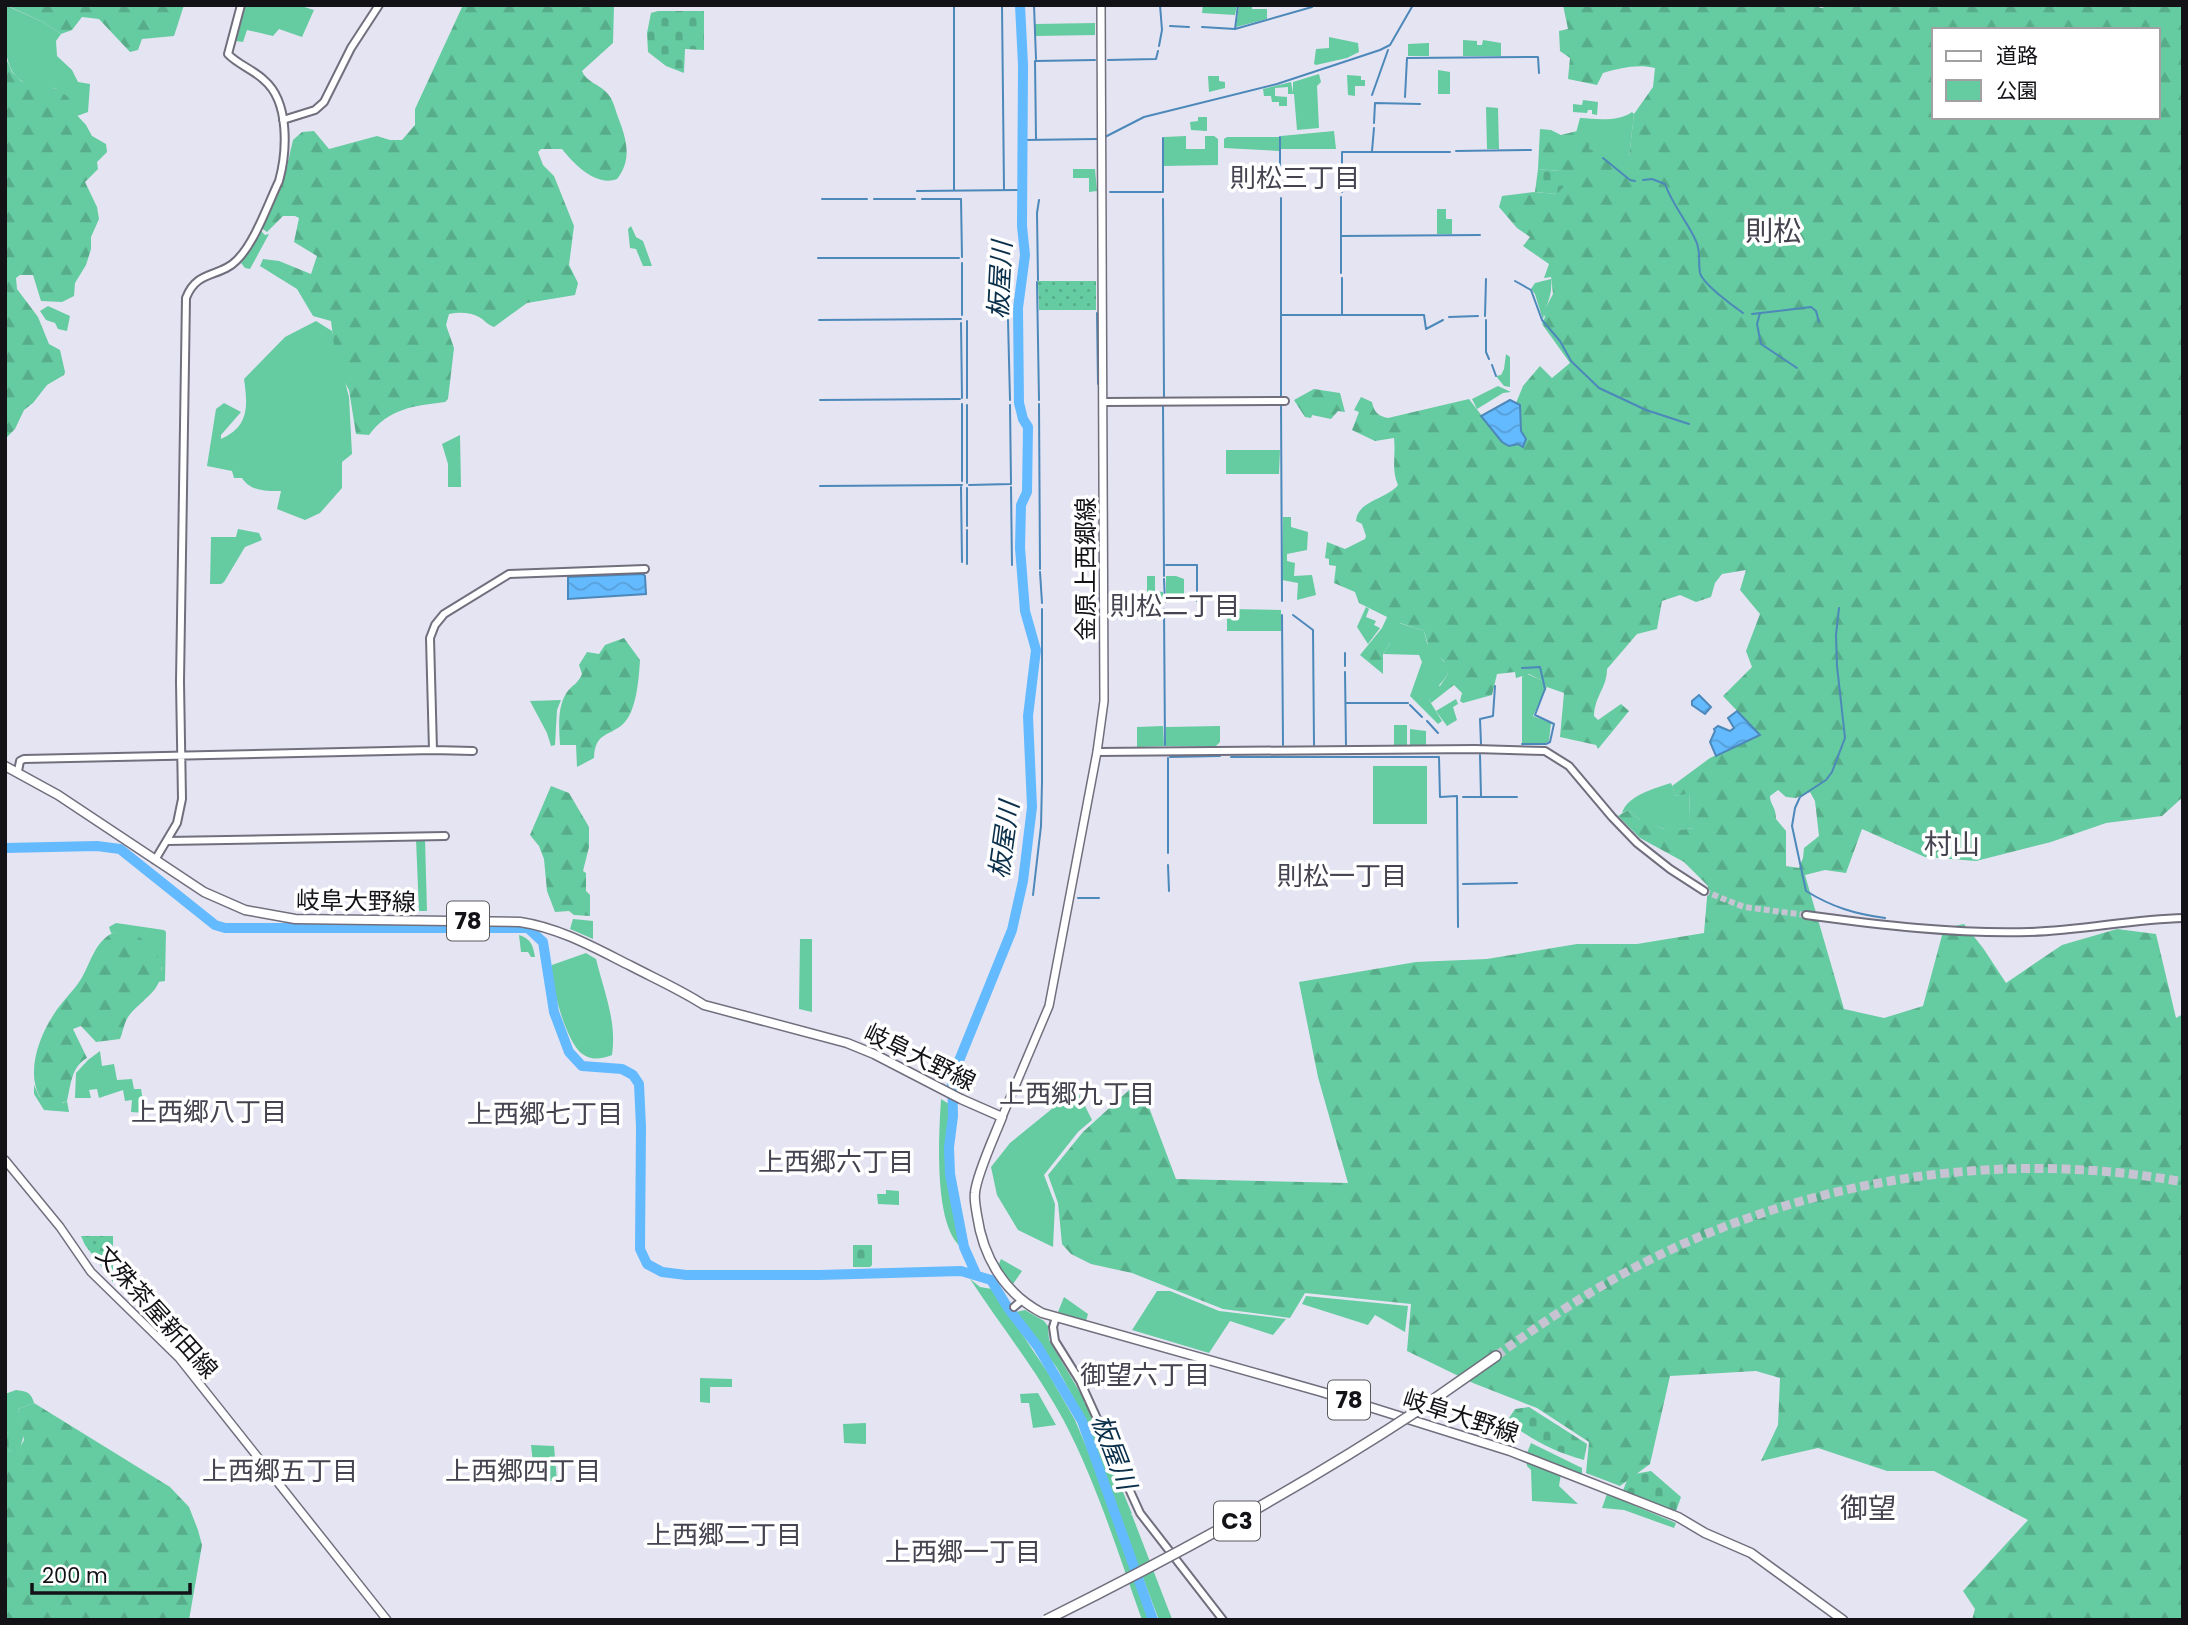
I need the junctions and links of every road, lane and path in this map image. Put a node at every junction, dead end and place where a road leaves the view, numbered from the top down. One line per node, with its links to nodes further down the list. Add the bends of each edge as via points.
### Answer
1 (241, 5): 4 (street, via 228,54 268,83)
2 (379, 5): 4 (street, via 324,102 315,110)
3 (1101, 5): 6 (main road, 金原上西郷線)
4 (283, 120): 11 (street, via 279,181 246,246 229,266 200,278 186,298)
5 (1281, 401): 6 (street)
6 (1104, 402): 10 (main road, 金原上西郷線, via 1104,701)
7 (645, 569): 8 (street, via 509,574 443,614 430,638)
8 (433, 750): 9 (street); 11 (street)
9 (473, 751)
10 (1097, 752): 17 (street, via 1545,751 1569,766 1637,843); 20 (main road, 金原上西郷線, via 1049,1006)
11 (182, 756): 13 (street, via 24,759); 15 (street, via 180,810)
12 (5, 766): 13 (main road, 岐阜大野線 / 78)
13 (18, 771): 16 (main road, 岐阜大野線 / 78)
14 (445, 836): 15 (street)
15 (167, 841): 16 (street)
16 (155, 860): 20 (main road, 岐阜大野線 / 78, via 204,892 278,918 520,922 545,927 596,948 704,1005 874,1054)
17 (1704, 891)
18 (1806, 915): 19 (street, via 1984,933)
19 (2183, 918)
20 (1002, 1117): 22 (main road, 岐阜大野線 / 78, via 974,1193 980,1238 1017,1304)
21 (5, 1160): 24 (main road, 文殊茶屋新田線, via 91,1272 179,1358)
22 (1056, 1317): 26 (street, via 1055,1341 1080,1381 1140,1513); 27 (main road, 岐阜大野線 / 78, via 1510,1451 1734,1544)
23 (1496, 1356): 25 (highway, C3, bridge, via 1264,1507)
24 (387, 1620)
25 (1046, 1620)
26 (1223, 1620)
27 (1843, 1620)

